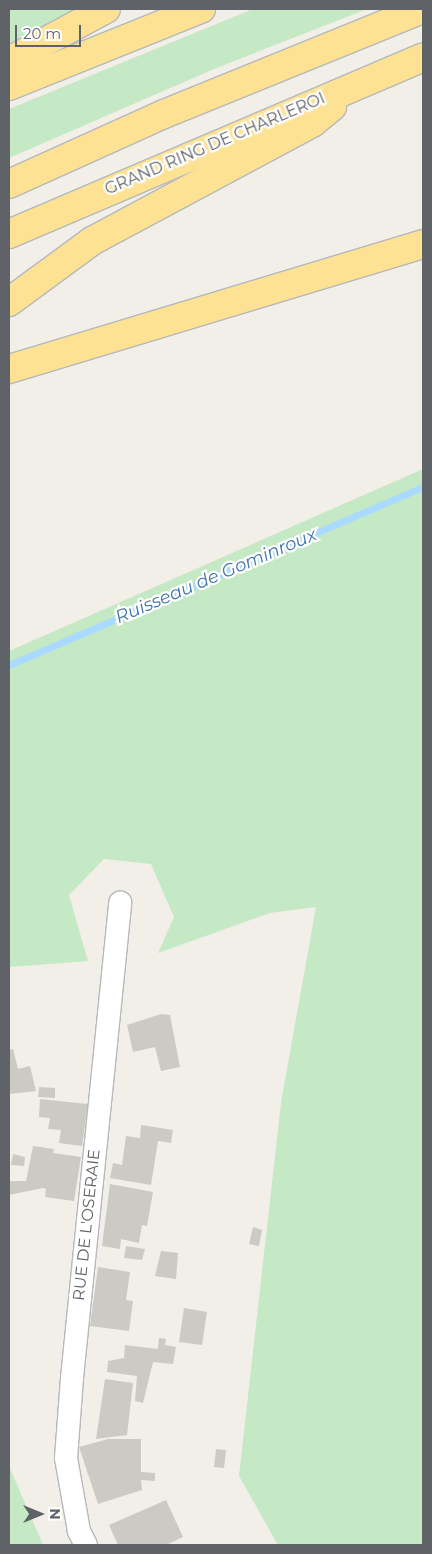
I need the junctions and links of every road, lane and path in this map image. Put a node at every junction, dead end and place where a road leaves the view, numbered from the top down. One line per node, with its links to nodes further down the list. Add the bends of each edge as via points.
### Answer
1 (106, 9): 5 (highway)
2 (201, 9): 7 (highway)
3 (422, 9): 8 (highway, via 164,114)
4 (423, 57): 6 (highway, GRAND RING DE CHARLEROI)
5 (9, 61)
6 (366, 80): 9 (highway, GRAND RING DE CHARLEROI); 11 (highway, via 312,122 92,241)
7 (9, 86)
8 (9, 184)
9 (9, 234)
10 (423, 244): 12 (highway)
11 (9, 302)
12 (9, 369)
13 (120, 902): 14 (street, RUE DE L'OSERAIE, via 66,1458 79,1531)
14 (86, 1545)

